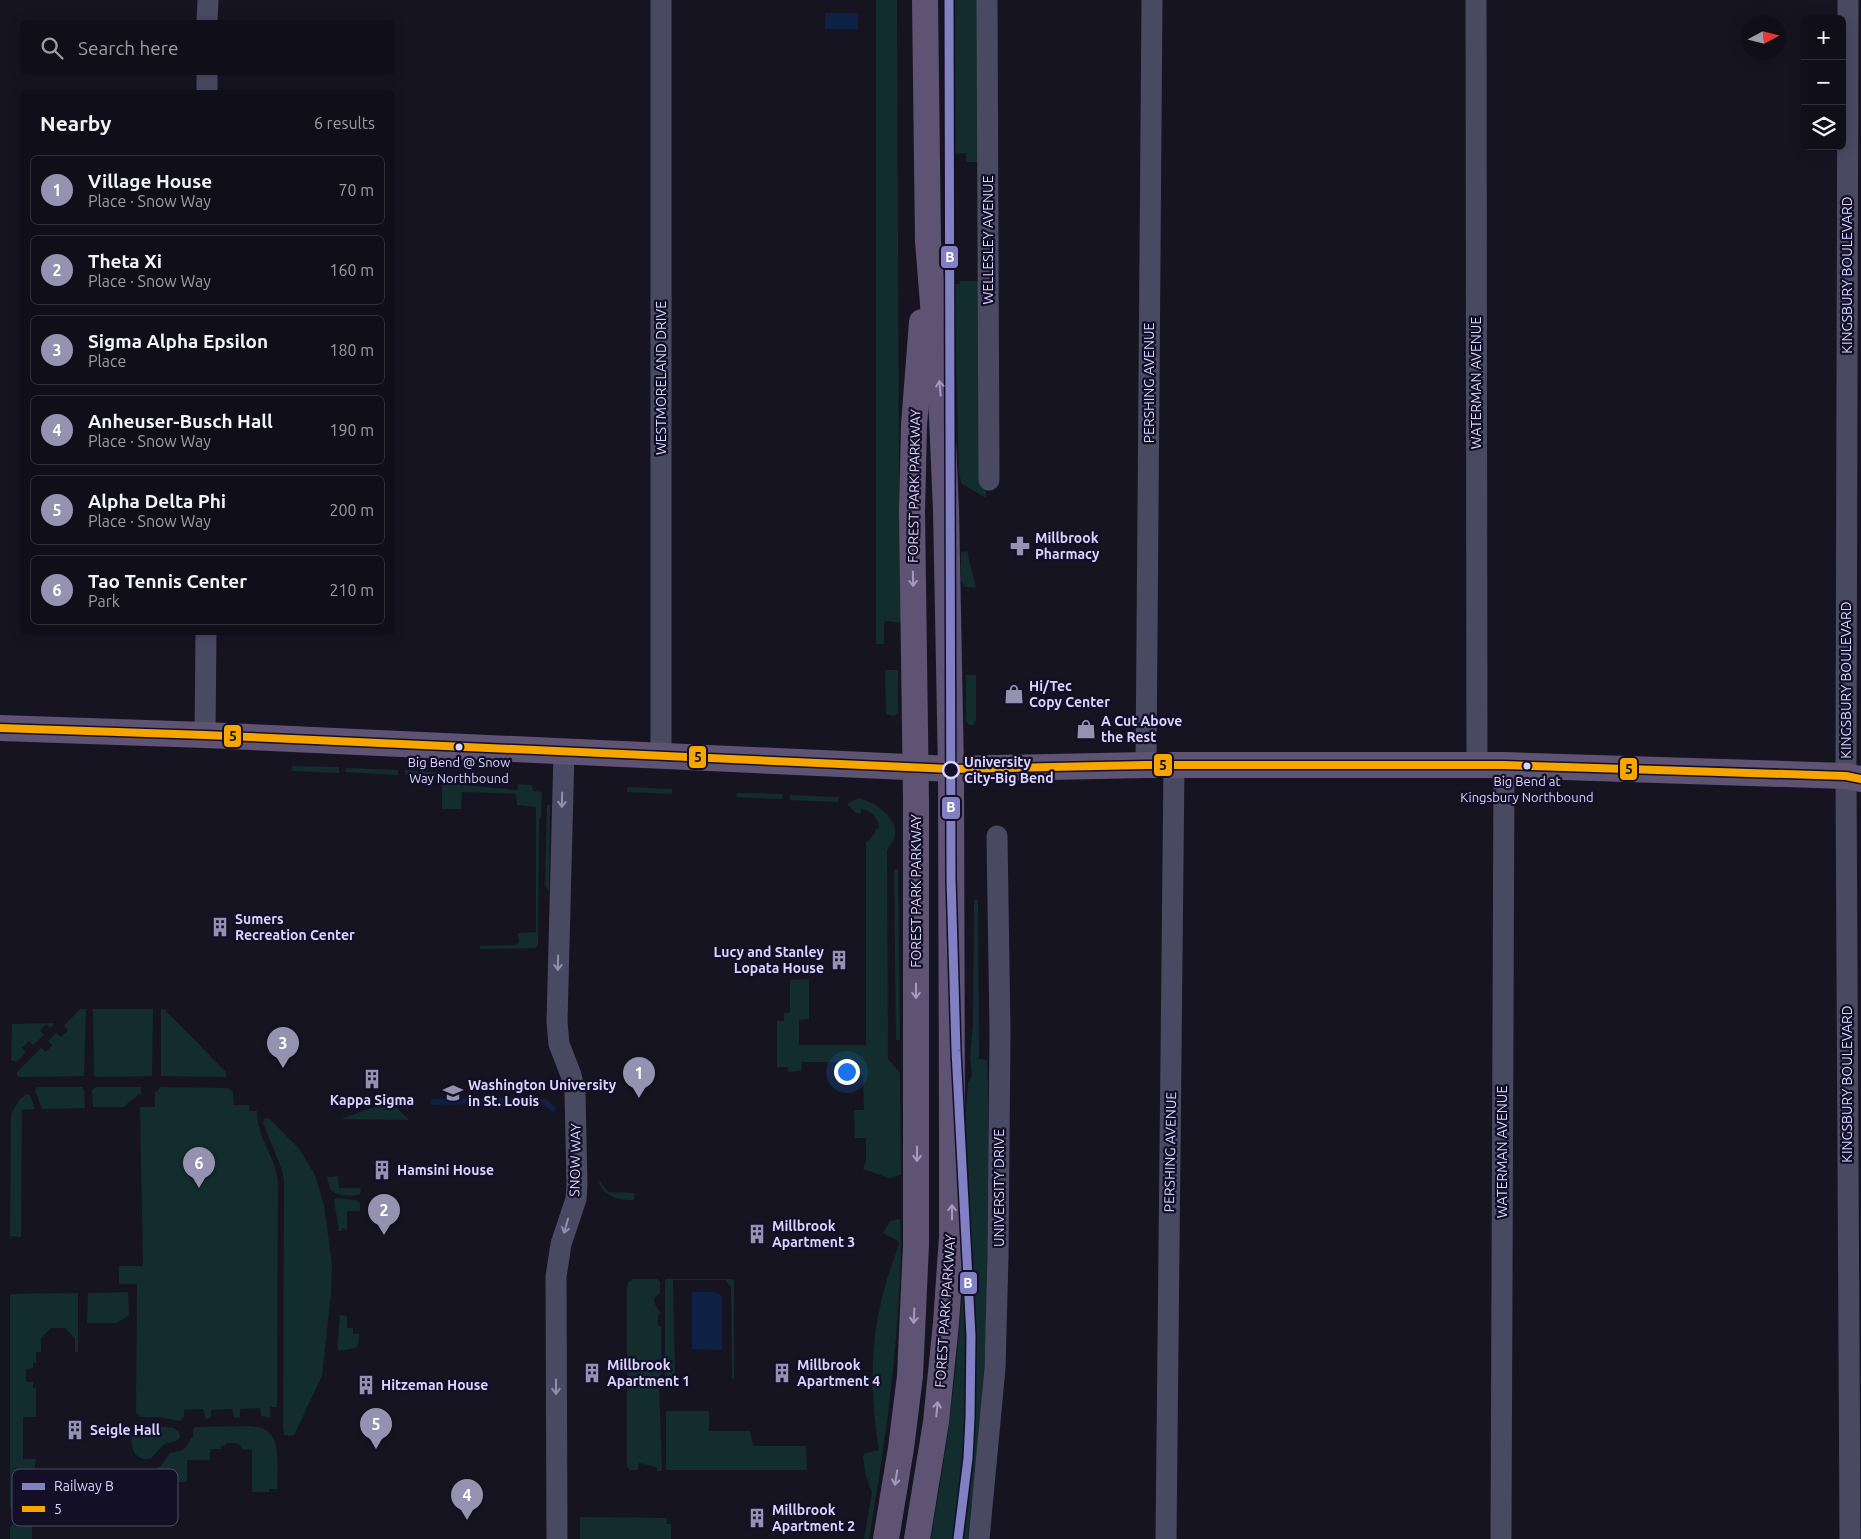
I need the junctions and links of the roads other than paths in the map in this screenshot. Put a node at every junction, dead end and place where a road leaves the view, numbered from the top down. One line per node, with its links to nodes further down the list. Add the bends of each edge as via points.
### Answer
1 (208, 0): 8 (street)
2 (660, 0): 17 (street, WESTMORELAND DRIVE)
3 (925, 0): 11 (main road, FOREST PARK PARKWAY)
4 (987, 0): 12 (street, WELLESLEY AVENUE)
5 (1152, 0): 18 (street, PERSHING AVENUE)
6 (1476, 0): 21 (street, WATERMAN AVENUE)
7 (1848, 0): 24 (street, KINGSBURY BOULEVARD)
8 (208, 20)
9 (207, 75): 10 (street)
10 (207, 90)
11 (928, 241): 22 (main road, FOREST PARK PARKWAY, one-way to 22, via 914,435 912,512); 23 (main road, FOREST PARK PARKWAY, one-way to 11, via 945,471)
12 (989, 480)
13 (206, 635): 15 (street)
14 (0, 728): 15 (main road)
15 (205, 735): 16 (main road)
16 (564, 752): 17 (main road); 26 (street, SNOW WAY, one-way to 26, via 557,1022 559,1044 576,1093 577,1184 556,1276)
17 (661, 756): 22 (main road)
18 (1146, 765): 19 (main road); 23 (main road)
19 (1174, 765): 21 (main road); 30 (street, PERSHING AVENUE)
20 (1504, 765): 21 (main road); 24 (main road); 31 (street, WATERMAN AVENUE)
21 (1477, 766)
22 (915, 768): 23 (main road); 27 (main road, FOREST PARK PARKWAY, one-way to 27, via 917,1159 914,1303 910,1376)
23 (950, 769): 28 (main road, FOREST PARK PARKWAY, one-way to 23, via 936,1422 952,1237)
24 (1853, 778): 32 (street, KINGSBURY BOULEVARD)
25 (997, 836): 29 (street, UNIVERSITY DRIVE, via 1000,1032 998,1257 995,1368)
26 (557, 1539)
27 (886, 1539)
28 (918, 1539)
29 (979, 1539)
30 (1166, 1539)
31 (1501, 1539)
32 (1850, 1539)

